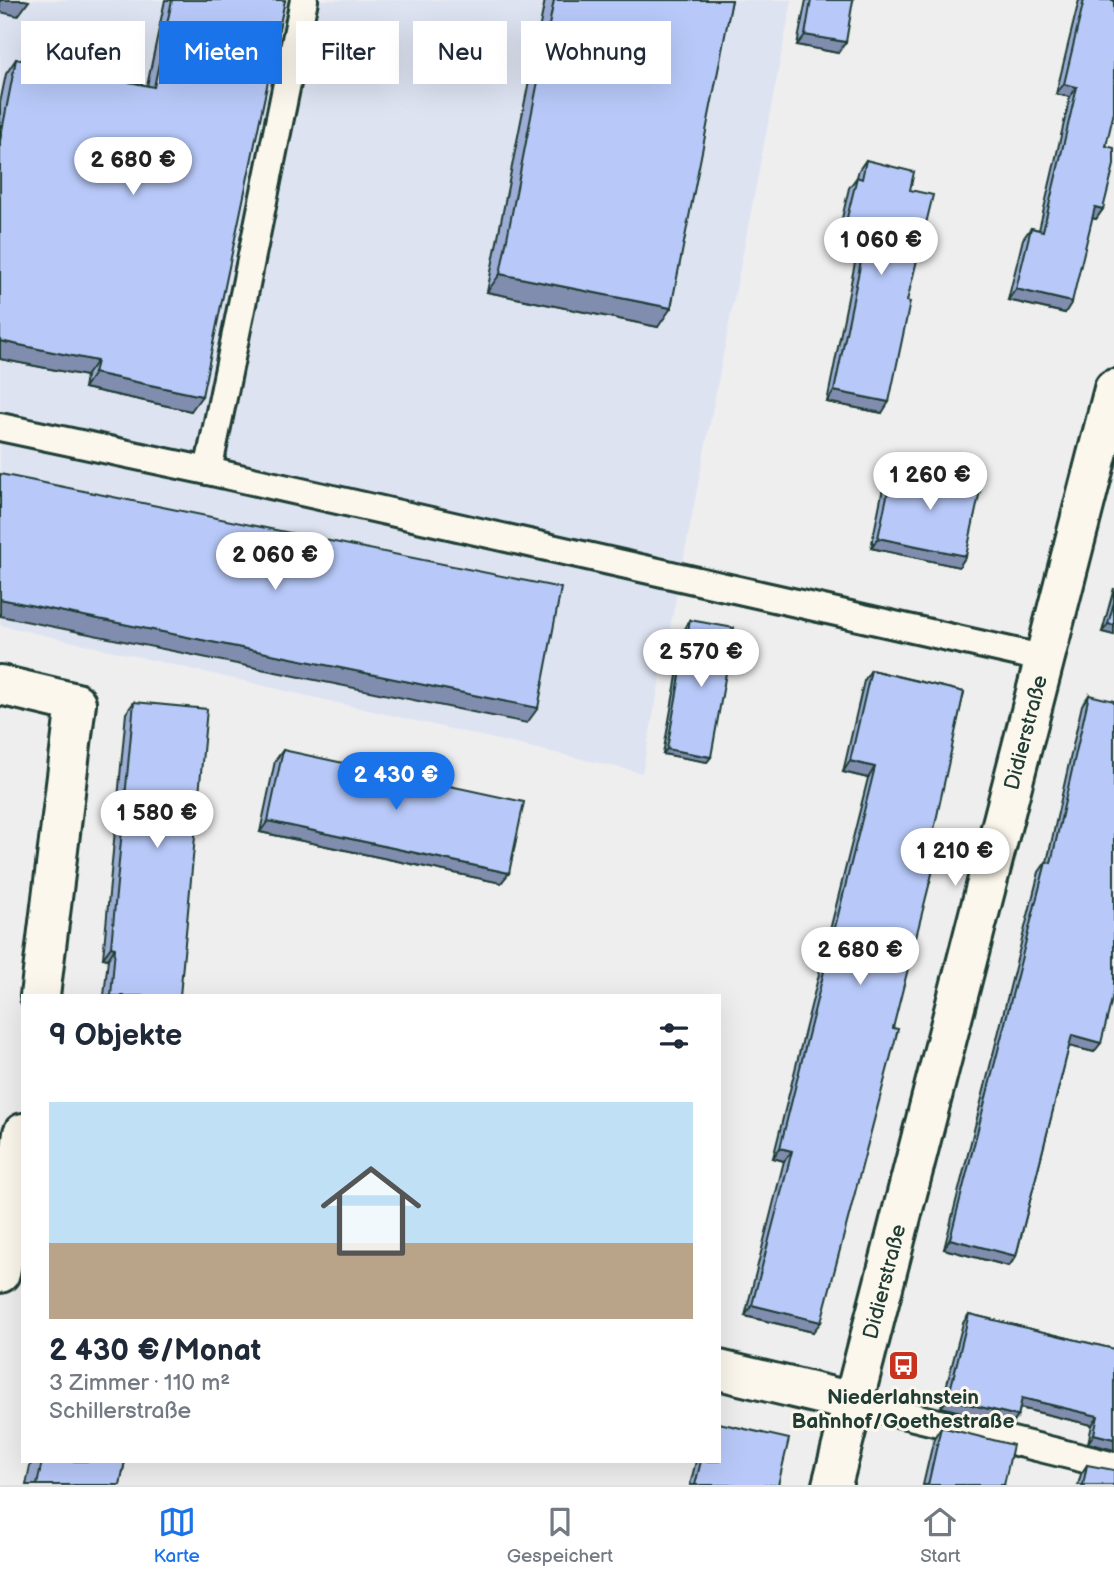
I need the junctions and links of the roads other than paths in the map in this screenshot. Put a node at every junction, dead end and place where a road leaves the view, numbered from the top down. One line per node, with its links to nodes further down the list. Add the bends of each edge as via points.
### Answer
1 (304, 0): 4 (lane)
2 (1114, 389): 5 (street, Didierstraße)
3 (0, 428): 4 (lane)
4 (208, 471): 5 (lane)
5 (1045, 659): 12 (street, Didierstraße)
6 (0, 685): 7 (street, via 76,703)
7 (40, 994)
8 (21, 1145): 9 (street)
9 (12, 1200): 10 (street)
10 (0, 1272)
11 (721, 1370): 12 (street)
12 (853, 1402): 13 (lane); 14 (street, Didierstraße)
13 (1114, 1466)
14 (832, 1485)

